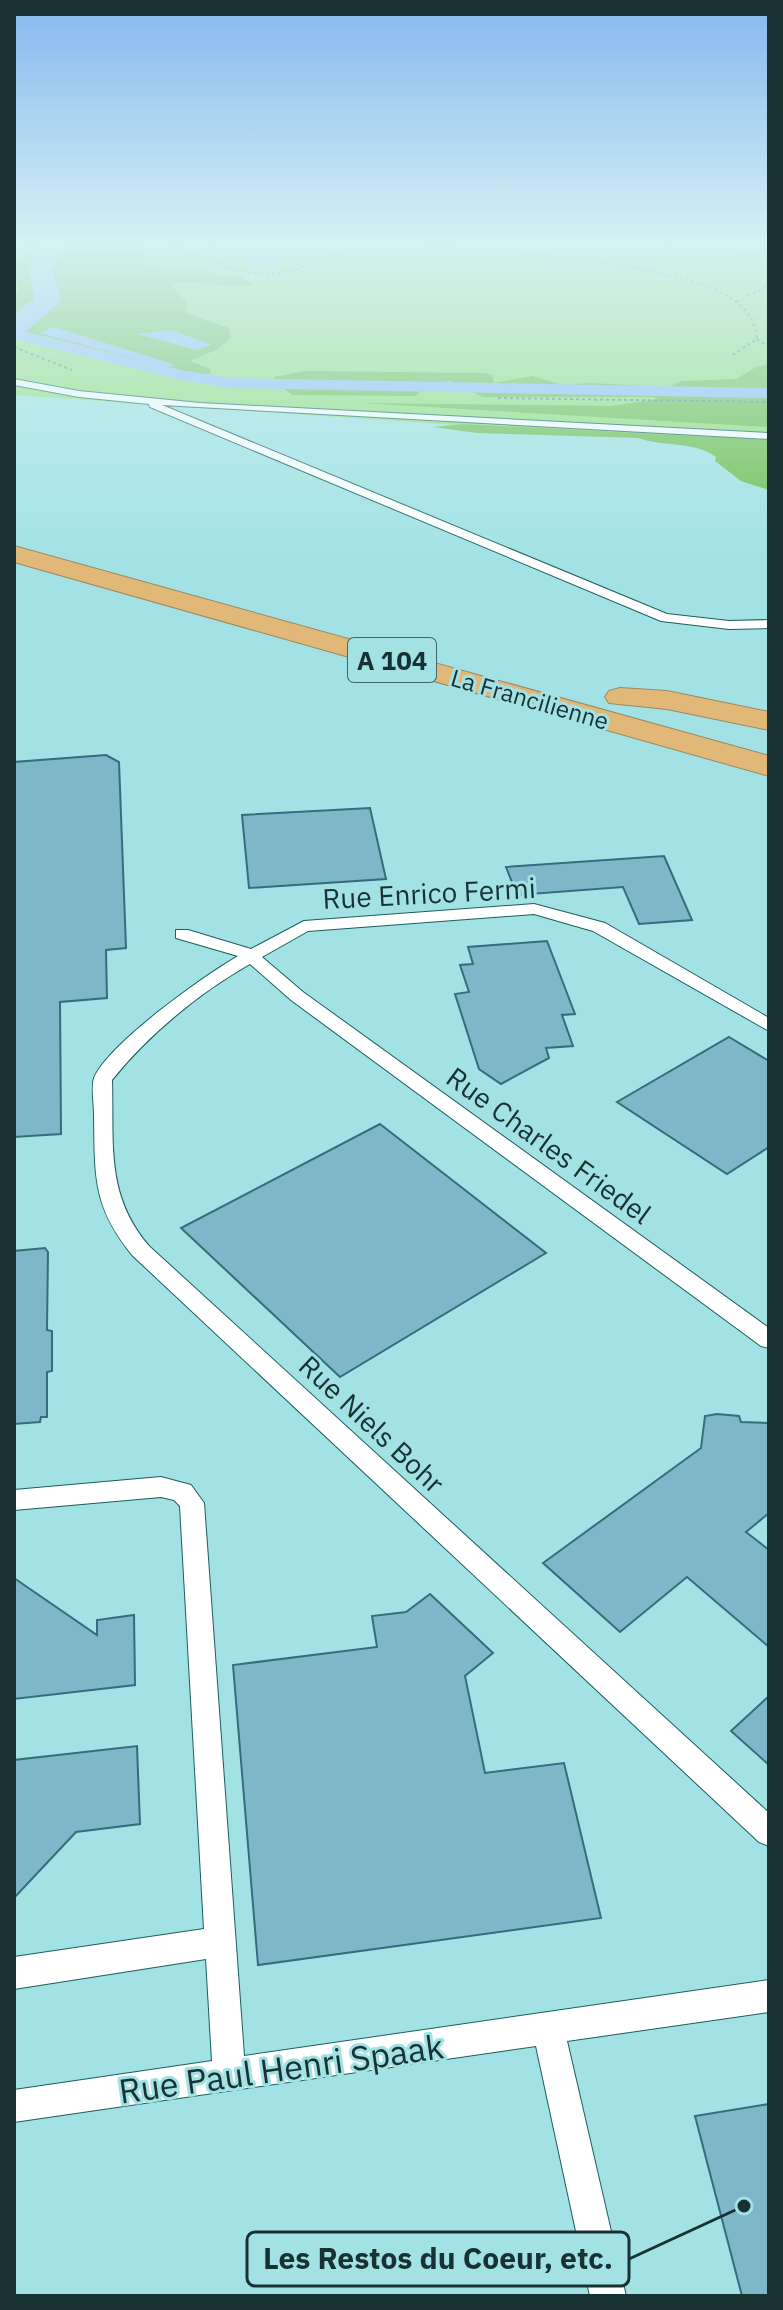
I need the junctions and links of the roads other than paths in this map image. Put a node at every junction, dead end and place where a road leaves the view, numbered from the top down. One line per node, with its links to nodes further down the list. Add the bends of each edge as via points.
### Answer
1 (14, 382): 2 (lane)
2 (147, 400): 3 (lane); 6 (lane, via 665,618)
3 (769, 435)
4 (14, 532): 7 (highway, La Francilienne / A 104)
5 (14, 554): 10 (highway, La Francilienne / A 104)
6 (769, 624)
7 (620, 697): 8 (highway, via 667,700); 9 (highway, La Francilienne / A 104)
8 (769, 721)
9 (769, 738)
10 (769, 766)
11 (304, 926): 13 (lane, Rue Niels Bohr); 14 (lane, Rue Enrico Fermi, via 534,909 568,916 599,927)
12 (182, 934): 13 (lane)
13 (249, 954): 15 (lane, Rue Charles Friedel, via 297,996); 17 (lane, Rue Niels Bohr, via 128,1048 103,1079 105,1183 120,1226 195,1302)
14 (769, 1026)
15 (769, 1340)
16 (14, 1500): 18 (lane, via 161,1487 182,1492 192,1503)
17 (769, 1832)
18 (221, 1942): 19 (lane); 22 (lane)
19 (14, 1973)
20 (769, 1996): 21 (lane, Rue Paul Henri Spaak)
21 (548, 2030): 22 (lane, Rue Paul Henri Spaak); 24 (lane)
22 (229, 2075): 23 (lane, Rue Paul Henri Spaak)
23 (14, 2106)
24 (608, 2296)

